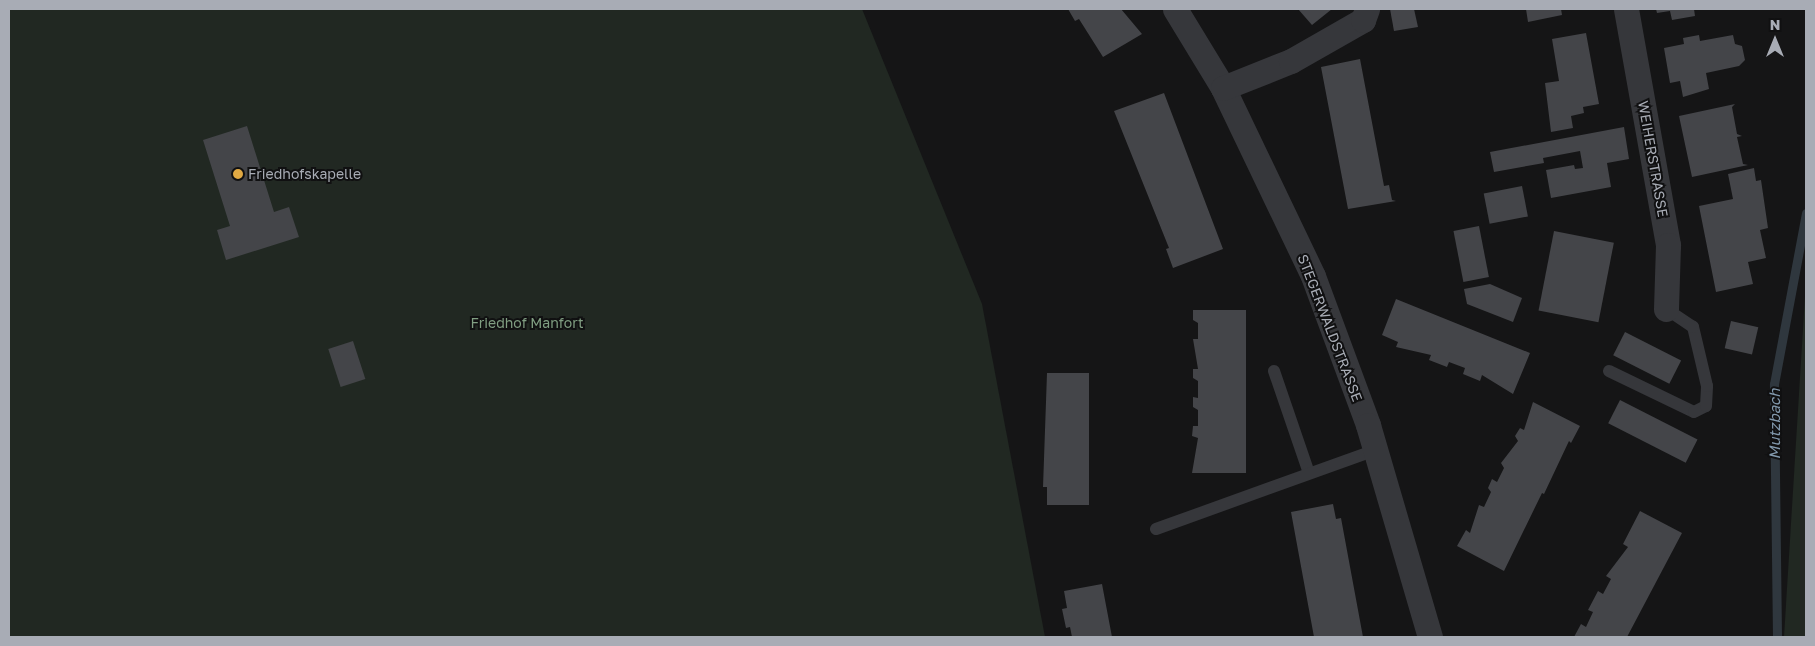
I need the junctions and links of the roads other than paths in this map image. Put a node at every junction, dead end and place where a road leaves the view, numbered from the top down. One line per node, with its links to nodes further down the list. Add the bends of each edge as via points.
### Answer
1 (1175, 9): 4 (street, STEGERWALDSTRASSE)
2 (1367, 9): 4 (street, via 1363,20 1291,61)
3 (1626, 9): 5 (street, WEIHERSTRASSE, via 1668,245)
4 (1223, 88): 8 (street, STEGERWALDSTRASSE, via 1313,276)
5 (1666, 310): 7 (lane, via 1693,327 1707,386 1706,406 1694,412)
6 (1274, 371): 9 (lane)
7 (1609, 371)
8 (1375, 450): 9 (lane); 11 (street, STEGERWALDSTRASSE)
9 (1309, 473): 10 (lane)
10 (1156, 529)
11 (1430, 637)

